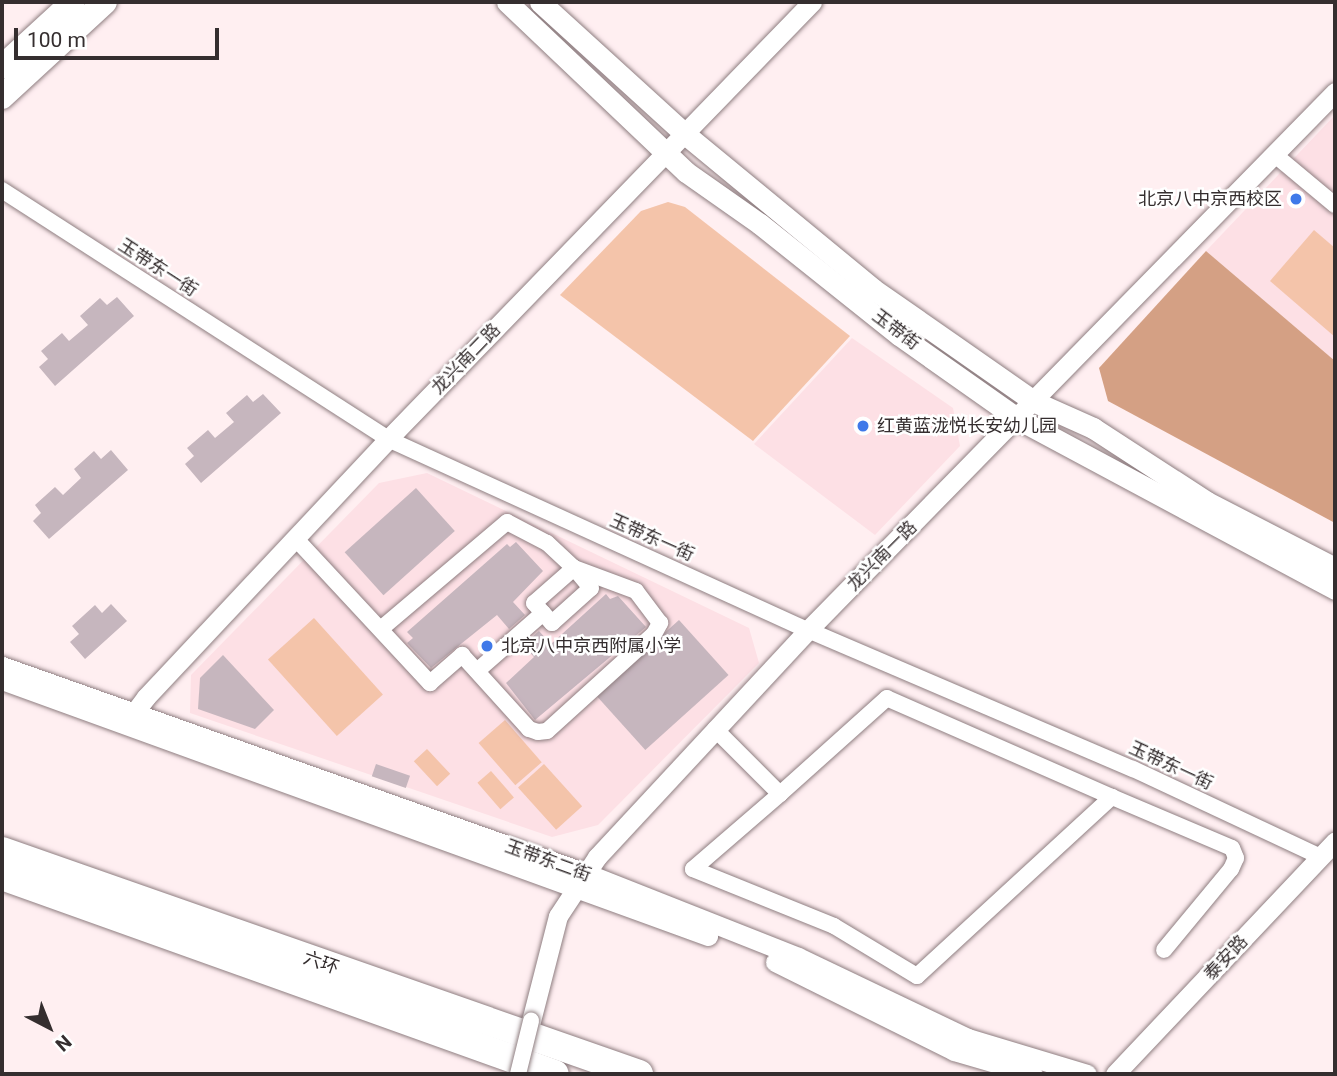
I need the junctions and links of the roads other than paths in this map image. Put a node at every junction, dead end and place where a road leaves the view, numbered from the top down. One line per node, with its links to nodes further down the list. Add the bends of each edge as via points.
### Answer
1 (73, 2): 6 (main road)
2 (105, 2): 8 (main road)
3 (507, 2): 10 (main road, 玉带街)
4 (540, 2): 9 (main road, 玉带街)
5 (812, 2): 9 (street, 龙兴南二路)
6 (2, 67)
7 (1335, 92): 11 (street, 龙兴南一路)
8 (2, 97)
9 (685, 134): 10 (street, 龙兴南二路); 14 (main road, 玉带街, via 873,289)
10 (666, 154): 15 (main road, 玉带街, via 899,335); 16 (street, 龙兴南二路)
11 (1275, 155): 13 (street); 14 (street, 龙兴南一路)
12 (2, 190): 16 (street, 玉带东一街)
13 (1335, 205)
14 (1035, 402): 15 (street, 龙兴南一路); 19 (main road, 玉带街, via 1093,428 1207,502)
15 (1018, 419): 20 (main road, 玉带街); 23 (street, 龙兴南一路)
16 (388, 439): 17 (street, 龙兴南二路); 23 (street, 玉带东一街)
17 (296, 539): 22 (street); 27 (street, 龙兴南二路)
18 (573, 568): 21 (street, via 534,603); 21 (street, via 592,588 552,623); 22 (street, via 547,543 501,523); 25 (street, via 636,591 660,622 654,634 563,727 547,731 529,729)
19 (1335, 568)
20 (1335, 589)
21 (542, 613): 25 (street)
22 (381, 629): 25 (street, via 430,684 463,655)
23 (808, 630): 28 (street, 龙兴南一路); 33 (street, 玉带东一街)
24 (2, 666): 27 (street, 玉带东二街)
25 (477, 671)
26 (2, 680): 27 (street, 玉带东二街)
27 (131, 717): 35 (street, 玉带东二街)
28 (715, 730): 29 (street); 35 (street, 龙兴南一路)
29 (780, 794): 30 (street, via 887,698); 30 (street, via 694,869 834,926 917,976)
30 (1112, 797): 36 (street, via 1232,848 1236,858)
31 (1335, 841): 33 (street, 泰安路)
32 (2, 851): 40 (highway, 六环)
33 (1328, 857): 43 (street, 泰安路); 44 (street, 泰安路)
34 (2, 876): 39 (highway, 六环)
35 (580, 880): 37 (street, 龙兴南一路, via 558,916); 41 (street, 玉带东二街, via 794,969 954,1051); 42 (street, 玉带东二街, via 798,957 968,1038)
36 (1164, 950)
37 (531, 1021): 38 (street, 龙兴南一路, bridge)
38 (518, 1074)
39 (555, 1074)
40 (639, 1074)
41 (1033, 1074)
42 (1087, 1074)
43 (1115, 1074)
44 (1130, 1074)

